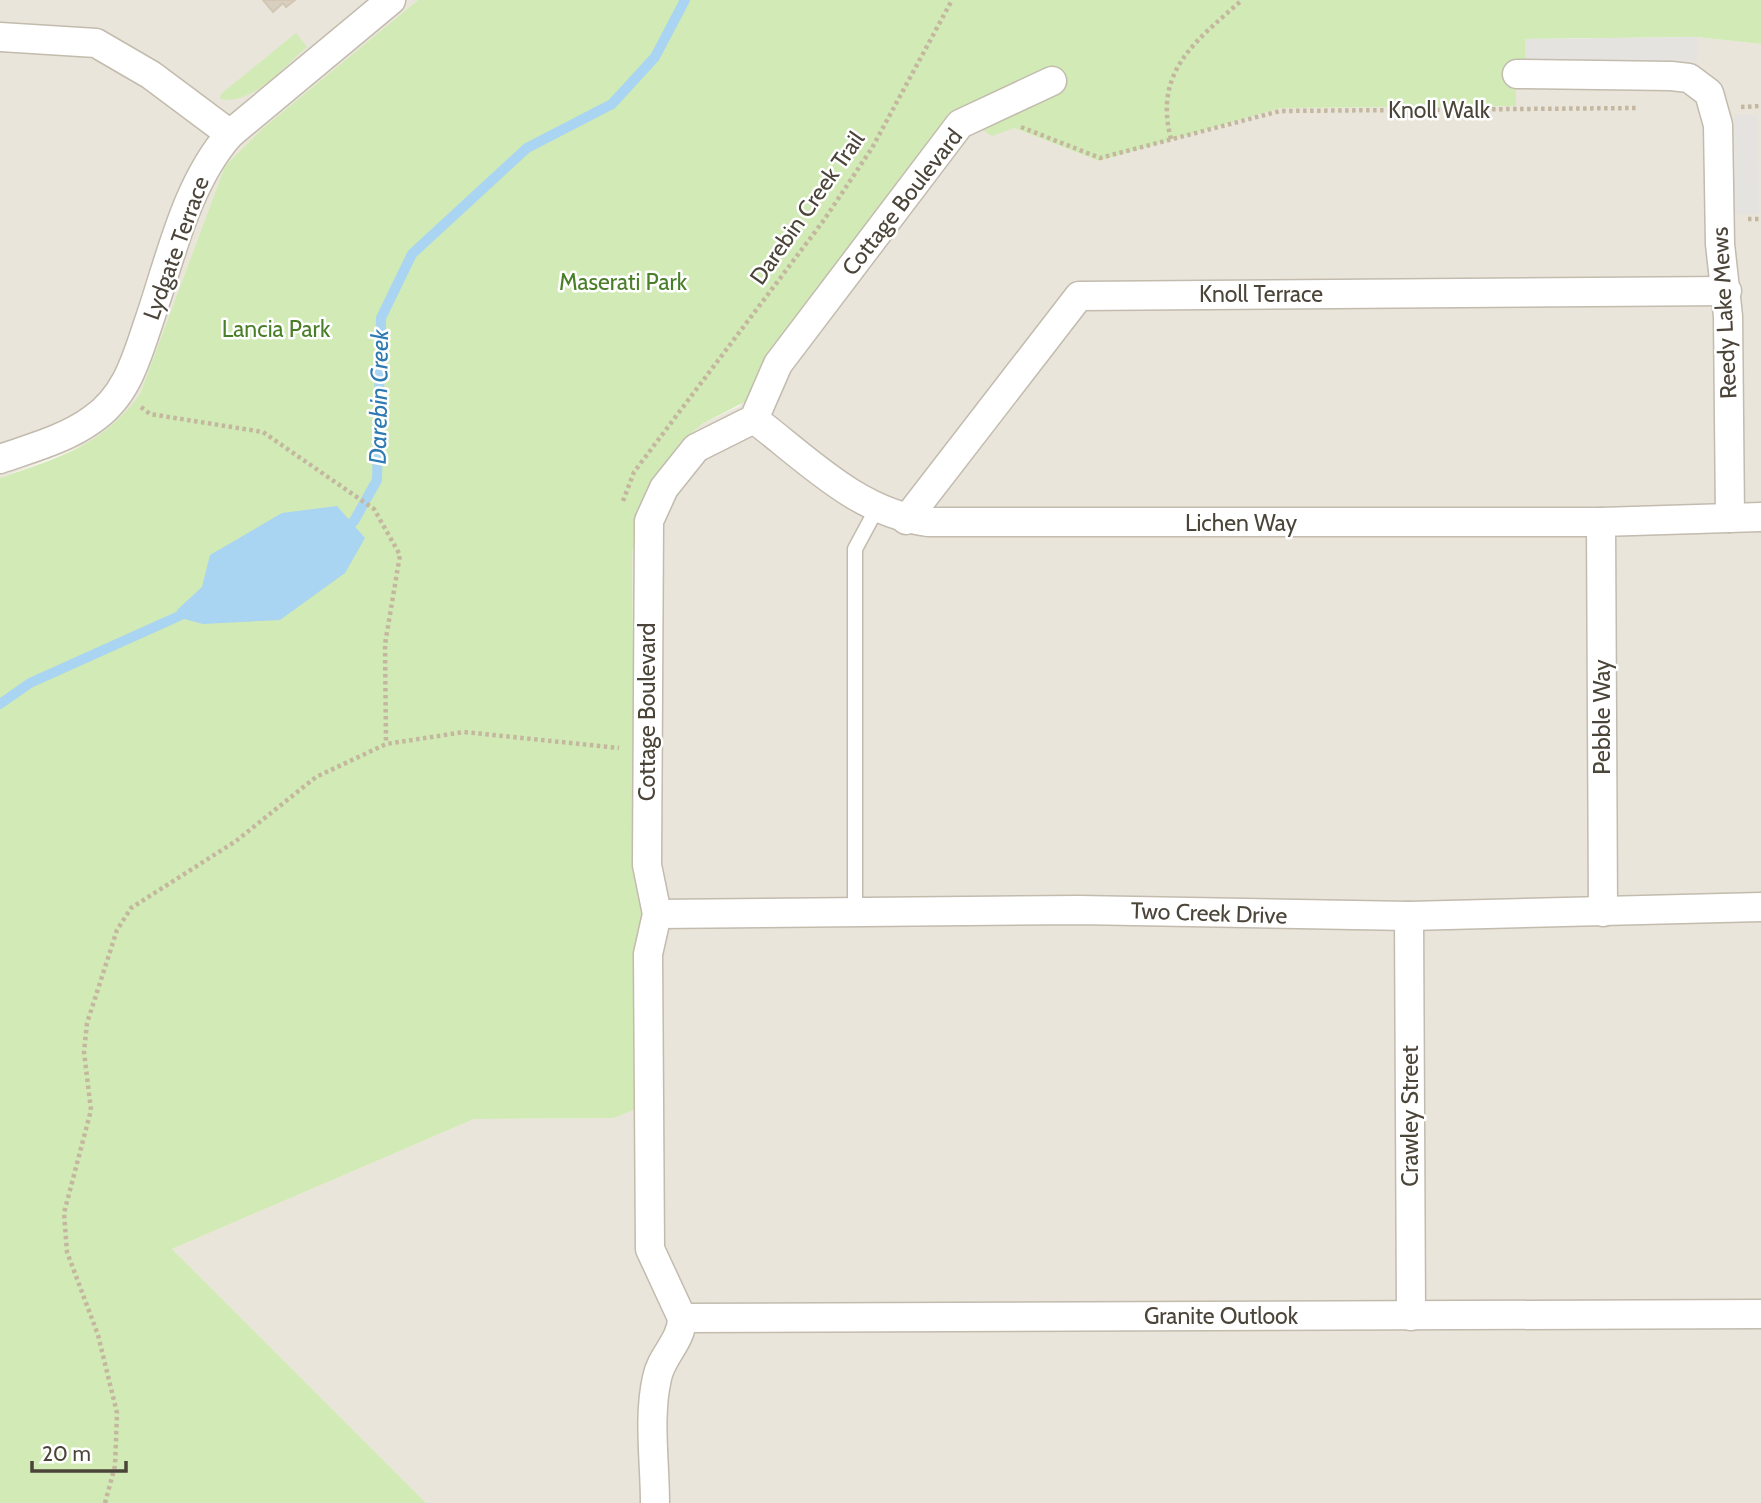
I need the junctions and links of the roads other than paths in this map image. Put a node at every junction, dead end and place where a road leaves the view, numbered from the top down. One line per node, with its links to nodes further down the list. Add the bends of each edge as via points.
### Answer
1 (391, 0): 5 (street, Lydgate Terrace)
2 (0, 37): 5 (street, via 96,43 151,75)
3 (1517, 74): 6 (street, Reedy Lake Mews, via 1689,78 1709,93 1716,108 1720,244)
4 (1052, 81): 7 (street, Cottage Boulevard, via 960,124 778,364)
5 (230, 134): 8 (street, Lydgate Terrace, via 201,175 121,392 76,430)
6 (1727, 291): 11 (street, Reedy Lake Mews); 12 (street, Knoll Terrace, via 1079,296)
7 (754, 419): 9 (street, Lichen Way); 17 (street, Cottage Boulevard, via 696,448 664,488 649,521 647,865)
8 (0, 459)
9 (876, 510): 12 (street, Lichen Way); 15 (lane, via 855,549)
10 (1761, 517): 11 (street, Lichen Way)
11 (1730, 518): 13 (street, Lichen Way)
12 (906, 520): 13 (street, Lichen Way, via 953,525)
13 (1601, 522): 16 (street, Pebble Way)
14 (1761, 906): 16 (street, Two Creek Drive)
15 (855, 911): 17 (street, Two Creek Drive); 18 (street, Two Creek Drive)
16 (1603, 912): 18 (street, Two Creek Drive)
17 (657, 914): 21 (street, Cottage Boulevard, via 648,954 650,1249)
18 (1409, 916): 20 (street, Crawley Street)
19 (1761, 1314): 20 (street, Granite Outlook)
20 (1411, 1316): 21 (street, Granite Outlook)
21 (682, 1318): 22 (street, via 654,1391)
22 (655, 1503)

